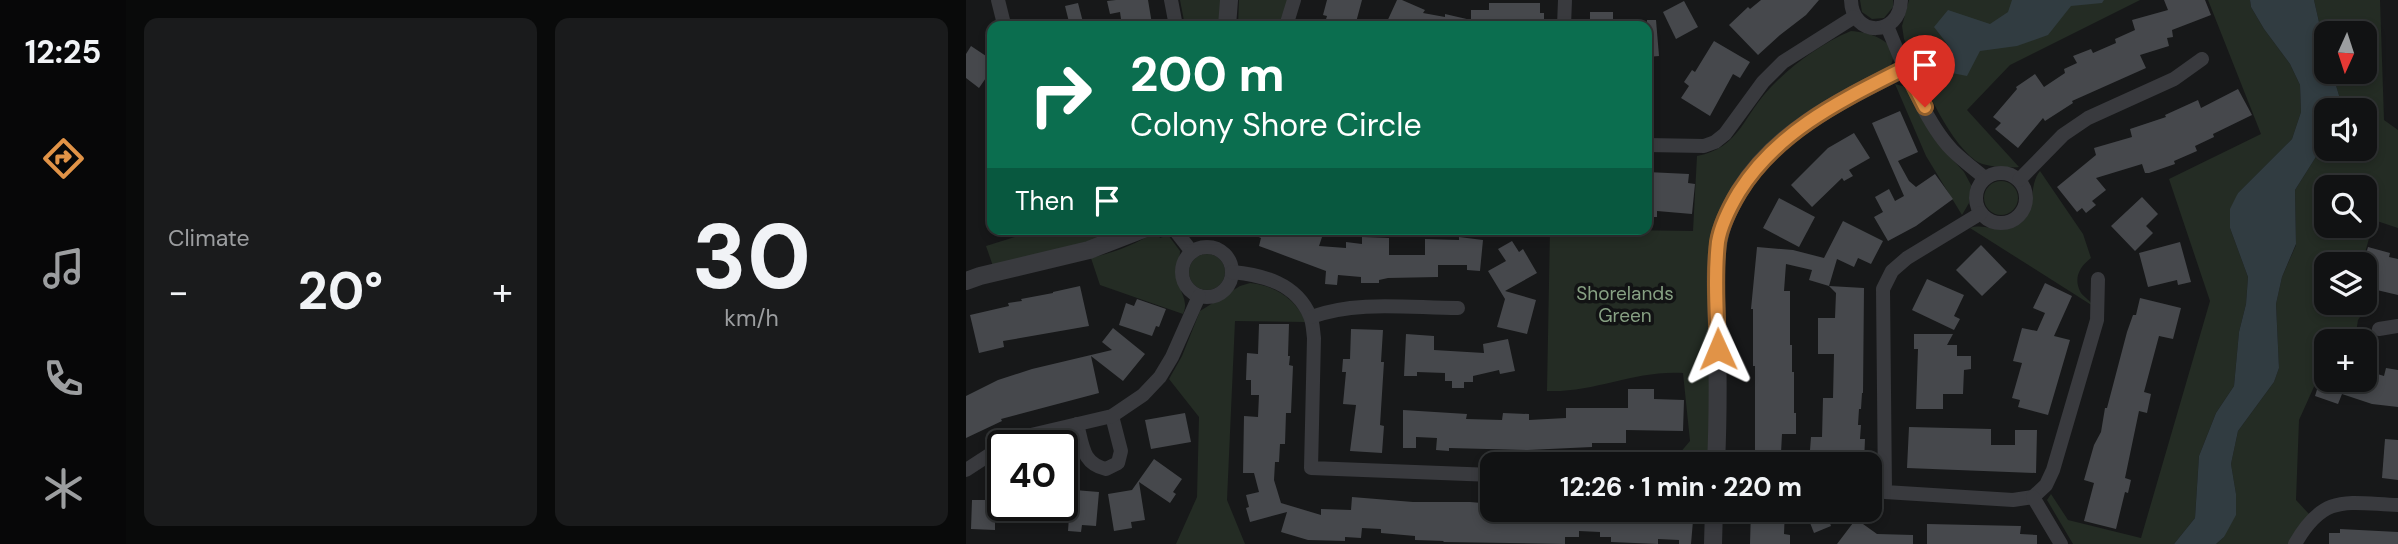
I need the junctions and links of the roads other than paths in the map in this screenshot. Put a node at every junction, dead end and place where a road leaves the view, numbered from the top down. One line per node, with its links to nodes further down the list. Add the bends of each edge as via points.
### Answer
1 (998, 0): 9 (street)
2 (1171, 0): 10 (street)
3 (1228, 0): 11 (street)
4 (1294, 0): 12 (street)
5 (1565, 0): 13 (street)
6 (1851, 0): 8 (street)
7 (1901, 0): 14 (street, via 1896,19)
8 (1854, 17): 14 (street, via 1868,28); 17 (street, via 1783,62 1715,142)
9 (1003, 20)
10 (1175, 21)
11 (1227, 21)
12 (1288, 21)
13 (1564, 21)
14 (1887, 26): 16 (street)
15 (2202, 59): 19 (street, via 2174,79 2088,118 2063,135)
16 (1905, 68): 18 (street, via 1934,127 1952,150); 34 (street, via 1826,108 1800,127 1751,173 1729,207 1718,239 1716,273)
17 (1652, 145)
18 (1985, 178): 19 (street, via 2003,172); 20 (street, via 1976,196)
19 (2019, 180): 20 (street, via 2027,196 2021,214 2004,223)
20 (1981, 213): 37 (street, via 1907,258 1892,271 1884,289 1885,492 2013,500)
21 (1128, 235): 26 (street, via 1089,250)
22 (1179, 235): 23 (street)
23 (1192, 252): 24 (street, via 1209,247 1219,250); 27 (street, via 1181,271 1188,290)
24 (1232, 272): 27 (street, via 1230,283 1216,296); 29 (street, via 1271,278 1300,301)
25 (2098, 279): 37 (street, via 2097,320 2053,470)
26 (966, 281)
27 (1199, 296): 32 (street, via 1160,377)
28 (1458, 308): 29 (street, via 1350,307)
29 (1311, 317): 36 (street, via 1311,468)
30 (2398, 326): 31 (street)
31 (2379, 330)
32 (1112, 416): 33 (street); 33 (street, via 1121,451 1118,463 1106,469 1093,466 1087,458)
33 (1077, 424): 35 (street, via 1006,444)
34 (1716, 452)
35 (966, 470)
36 (1480, 474)
37 (2033, 497): 41 (street)
38 (2398, 505): 42 (street, via 2328,506)
39 (1714, 522): 40 (street)
40 (1713, 544)
41 (2061, 544)
42 (2295, 544)

